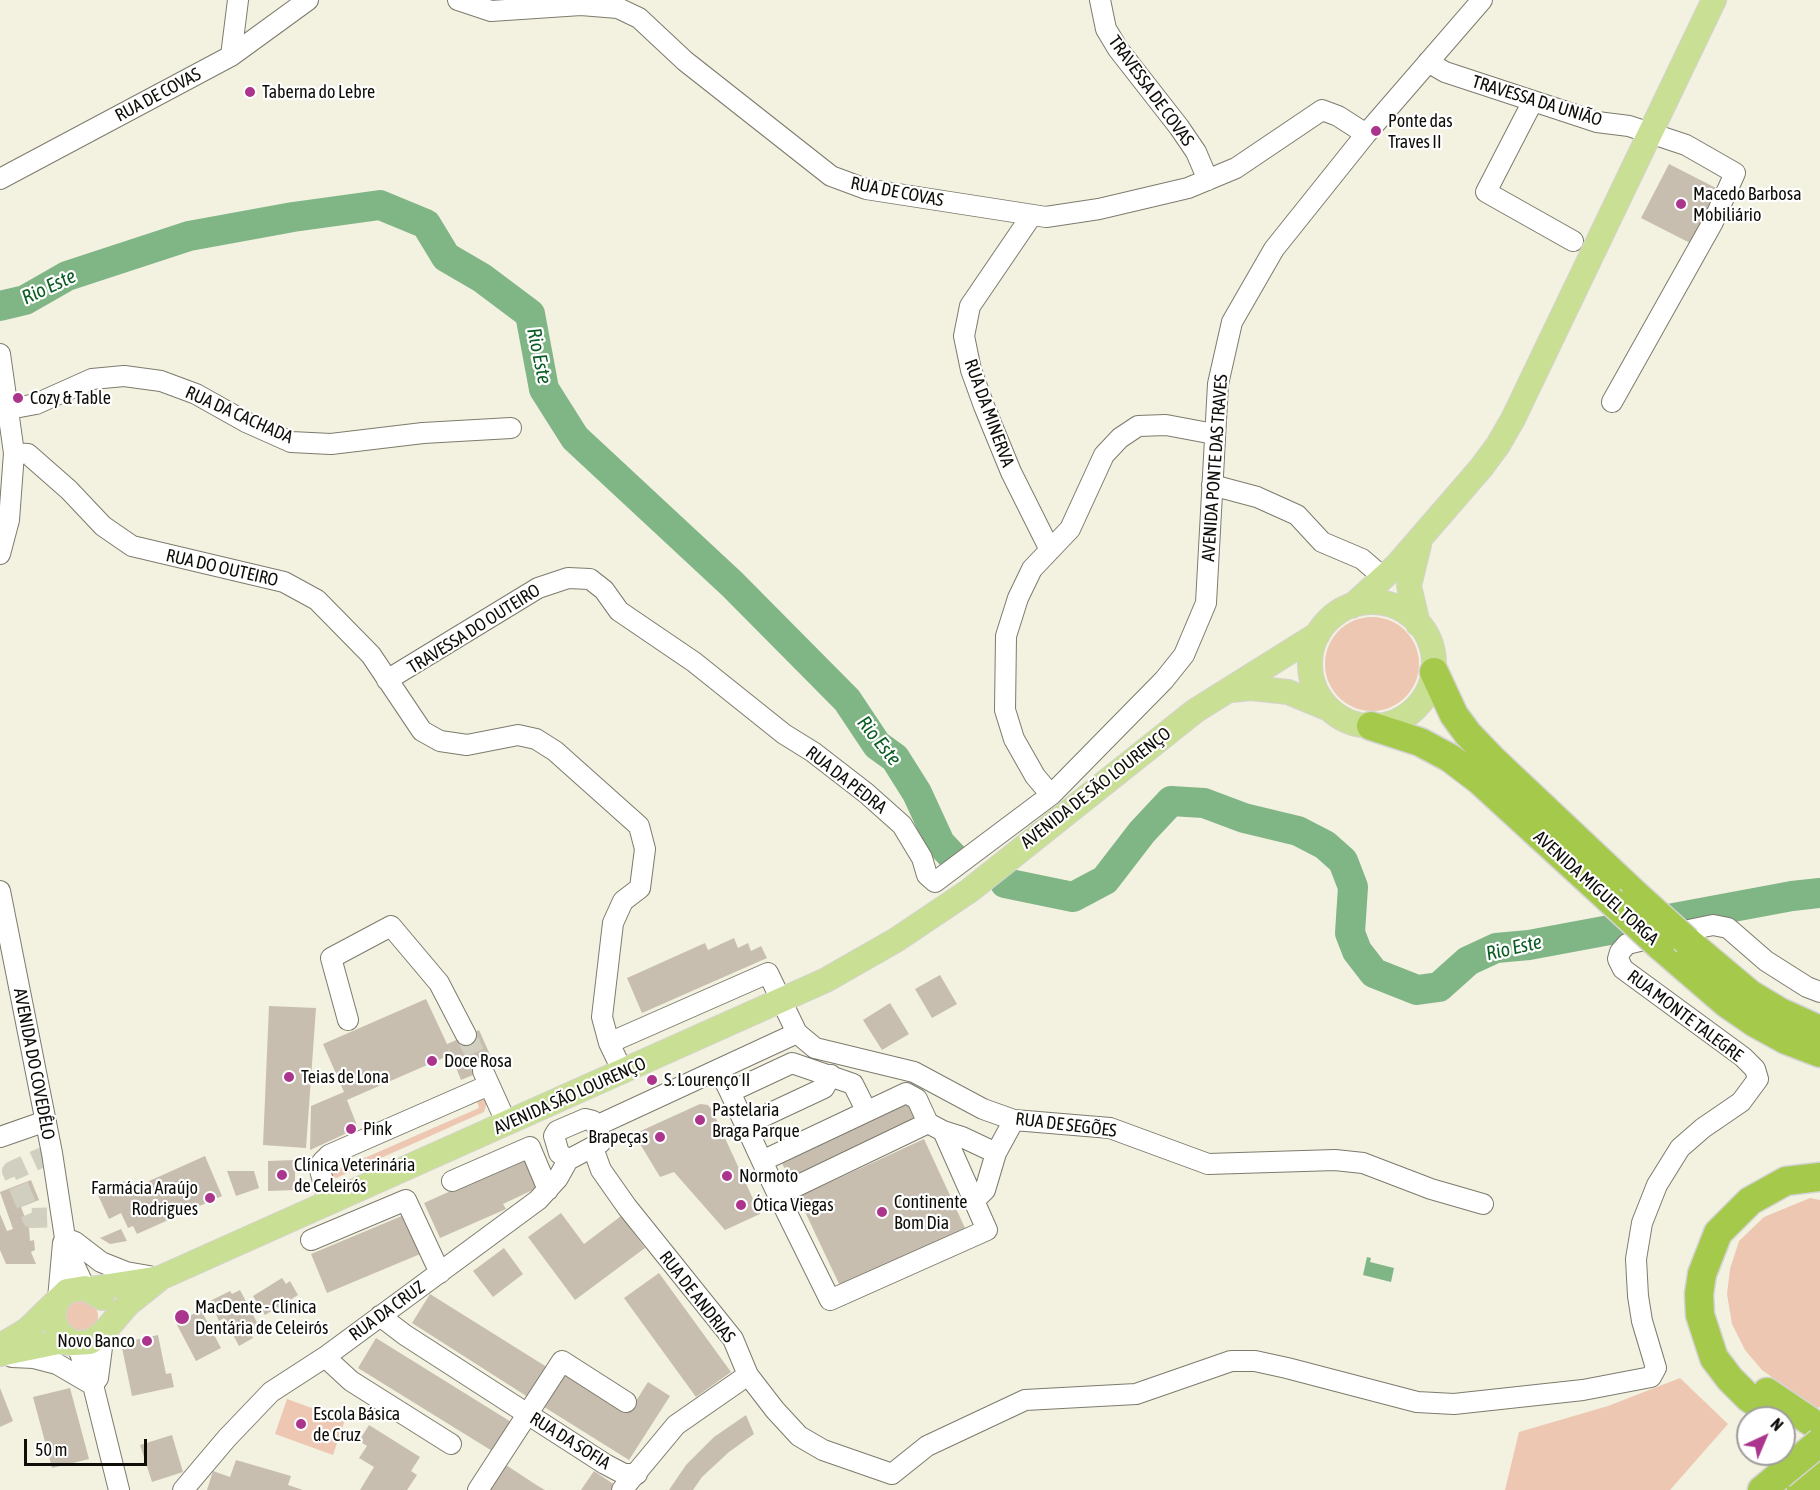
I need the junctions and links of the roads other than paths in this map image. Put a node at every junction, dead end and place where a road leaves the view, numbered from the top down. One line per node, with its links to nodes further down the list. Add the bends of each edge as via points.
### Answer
1 (238, 0): 7 (street)
2 (308, 0): 7 (street, RUA DE COVAS)
3 (458, 0): 14 (street, RUA DE COVAS, via 491,11 581,5 618,8 639,18 686,61 831,176 866,189)
4 (1101, 0): 13 (street, TRAVESSA DE COVAS, via 1106,28 1118,49 1196,152)
5 (1482, 0): 8 (street, AVENIDA PONTE DAS TRAVES)
6 (1714, 0): 11 (main road, AVENIDA DE SÃO LOURENÇO)
7 (231, 56): 12 (street, RUA DE COVAS)
8 (1428, 62): 9 (street, TRAVESSA DA UNIÃO, via 1445,72); 10 (street, AVENIDA PONTE DAS TRAVES)
9 (1533, 101): 11 (street, TRAVESSA DA UNIÃO); 15 (street, via 1486,192)
10 (1366, 134): 13 (street, RUA DE COVAS, via 1322,110 1236,168); 20 (street, AVENIDA PONTE DAS TRAVES, via 1274,249 1232,322 1218,384)
11 (1649, 134): 17 (street, TRAVESSA DA UNIÃO, via 1686,145 1734,173 1713,222); 24 (main road, AVENIDA DE SÃO LOURENÇO, via 1498,445)
12 (0, 179)
13 (1208, 180): 14 (street, RUA DE COVAS, via 1099,210 1046,217)
14 (1032, 215): 25 (street, RUA DA MINERVA, via 970,306 964,336 988,417)
15 (1573, 241)
16 (0, 354): 18 (street)
17 (1612, 402)
18 (9, 410): 19 (street, RUA DA CACHADA, via 36,404 92,379 124,376 161,381 196,394 291,442 331,444); 21 (street)
19 (511, 428)
20 (1214, 434): 22 (street, AVENIDA PONTE DAS TRAVES); 25 (street, via 1166,425 1138,426 1120,438 1104,455 1070,529)
21 (8, 448): 23 (street); 33 (street, RUA DO OUTEIRO, via 28,454 103,526 132,546 284,582 317,600 370,655)
22 (1212, 485): 27 (street, via 1257,496 1297,515 1322,542 1362,559); 37 (street, AVENIDA PONTE DAS TRAVES, via 1206,603 1184,655)
23 (5, 507): 26 (street)
24 (1422, 537): 27 (main road, AVENIDA DE SÃO LOURENÇO); 30 (main road, AVENIDA DE SÃO LOURENÇO, via 1409,586)
25 (1050, 550): 37 (street, via 1032,569 1017,598 1006,636 1005,710 1014,739)
26 (0, 554)
27 (1384, 578): 28 (main road, AVENIDA DE SÃO LOURENÇO)
28 (1352, 606): 30 (main road, AVENIDA DE SÃO LOURENÇO, via 1390,605); 31 (main road, AVENIDA DE SÃO LOURENÇO, via 1337,614)
29 (619, 611): 33 (street, TRAVESSA DO OUTEIRO, via 590,579 554,581); 37 (street, RUA DA PEDRA, via 866,793 902,825 922,858 927,875 936,882)
30 (1418, 624): 32 (main road, AVENIDA DE SÃO LOURENÇO, via 1433,652)
31 (1318, 634): 34 (main road, AVENIDA DE SÃO LOURENÇO); 35 (main road, AVENIDA DE SÃO LOURENÇO, via 1310,661 1311,675 1317,694)
32 (1434, 672): 36 (main road, AVENIDA DE SÃO LOURENÇO, via 1429,691 1418,707 1402,719); 41 (highway, AVENIDA MIGUEL TORGA, via 1454,715 1474,740)
33 (387, 680): 49 (street, RUA DO OUTEIRO, via 422,731 440,741 467,746 518,735 536,739 555,751 639,826 645,849 640,888 623,901 610,934 602,1017)
34 (1227, 691): 35 (main road, AVENIDA DE SÃO LOURENÇO, via 1251,688 1288,692); 38 (main road, AVENIDA DE SÃO LOURENÇO, via 1195,711)
35 (1329, 709): 36 (main road, AVENIDA DE SÃO LOURENÇO, via 1345,720)
36 (1371, 726): 41 (highway, AVENIDA MIGUEL TORGA, via 1420,742 1450,758)
37 (1051, 795): 38 (street)
38 (1052, 822): 40 (main road, AVENIDA DE SÃO LOURENÇO)
39 (0, 891): 57 (street, AVENIDA DO COVEDÊLO)
40 (969, 891): 44 (main road, AVENIDA SÃO LOURENÇO, via 872,955)
41 (1623, 897): 42 (highway, AVENIDA MIGUEL TORGA, bridge)
42 (1673, 943): 46 (highway, AVENIDA MIGUEL TORGA, via 1780,1012); 50 (highway, AVENIDA MIGUEL TORGA, via 1719,997 1755,1023)
43 (1820, 992): 99 (street, RUA MONTE TALEGRE, via 1766,961 1728,928 1713,926 1627,944 1618,958 1623,969 1743,1057 1755,1069 1758,1079 1741,1101 1680,1148 1657,1185 1642,1223 1636,1259 1638,1296 1656,1368 1651,1377 1583,1390 1454,1404 1417,1402 1255,1361 1231,1361 1136,1394 1025,1400 927,1446)
44 (783, 1001): 47 (street); 49 (street, via 768,973); 52 (main road, AVENIDA SÃO LOURENÇO)
45 (348, 1020): 48 (street, via 331,958 391,926 439,982)
46 (1820, 1030)
47 (797, 1033): 51 (street); 58 (street, RUA DE SEGÕES, via 815,1048 914,1072 983,1109)
48 (466, 1035)
49 (609, 1043): 52 (street, RUA DO OUTEIRO)
50 (1820, 1053)
51 (719, 1070): 54 (street); 61 (street)
52 (623, 1072): 55 (main road, AVENIDA SÃO LOURENÇO)
53 (831, 1076): 54 (street, via 792,1063); 56 (street, via 853,1084); 62 (street, via 824,1088)
54 (730, 1092): 62 (street)
55 (560, 1100): 59 (main road, AVENIDA SÃO LOURENÇO); 60 (street)
56 (866, 1110): 63 (street, via 906,1094 917,1099); 68 (street)
57 (46, 1120): 64 (street); 77 (street, AVENIDA DO COVEDÊLO)
58 (1014, 1120): 66 (street); 76 (street, RUA DE SEGÕES, via 1110,1128 1208,1164 1335,1160 1363,1163 1431,1190)
59 (507, 1124): 75 (main road, AVENIDA SÃO LOURENÇO); 75 (street, via 486,1078 329,1155 320,1170)
60 (570, 1125): 61 (street, via 585,1119); 67 (street, via 554,1136 559,1153)
61 (596, 1125): 65 (street, via 602,1138)
62 (745, 1125): 68 (street)
63 (935, 1127): 66 (street); 73 (street); 74 (street)
64 (0, 1137)
65 (593, 1148): 67 (street); 89 (street, RUA DE ANDRIAS, via 601,1170 627,1207 733,1339)
66 (996, 1153): 74 (street, via 985,1190)
67 (568, 1161): 71 (street, RUA DA CRUZ)
68 (762, 1161): 73 (street)
69 (1820, 1177): 92 (highway, via 1786,1181 1749,1201 1718,1233 1702,1274 1700,1315 1714,1358 1730,1379)
70 (452, 1181): 71 (street, via 530,1147)
71 (548, 1190): 79 (street, RUA DA CRUZ)
72 (1820, 1193): 94 (highway, via 1786,1199 1752,1220 1727,1251 1718,1272 1715,1299 1719,1329 1740,1366 1779,1401)
73 (778, 1195): 74 (street, via 830,1300 987,1230)
74 (974, 1201)
75 (329, 1203): 80 (main road, AVENIDA SÃO LOURENÇO)
76 (1483, 1204)
77 (65, 1238): 80 (street, via 100,1262); 81 (street, via 70,1258); 82 (street)
78 (310, 1240): 79 (street, via 406,1200)
79 (440, 1273): 83 (street, RUA DA CRUZ)
80 (160, 1278): 81 (main road); 84 (main road, via 128,1304)
81 (87, 1288): 82 (main road, via 67,1291); 84 (main road, via 99,1294 108,1308)
82 (57, 1300): 85 (main road, via 52,1319 55,1327 65,1340); 86 (main road, via 27,1330)
83 (381, 1316): 88 (street, RUA DA CRUZ); 93 (street, RUA DA SOFIA)
84 (105, 1330): 85 (main road, via 90,1342); 90 (street, via 98,1378)
85 (74, 1343): 87 (main road, via 58,1342); 90 (street)
86 (0, 1346)
87 (0, 1356): 90 (street, via 43,1359)
88 (325, 1358): 96 (street, via 351,1381); 102 (street, RUA DA CRUZ, via 271,1392)
89 (748, 1375): 98 (street, via 676,1425); 99 (street, RUA DE ANDRIAS, via 799,1436)
90 (93, 1385): 101 (street)
91 (626, 1402): 93 (street, via 562,1361)
92 (1761, 1406)
93 (527, 1416): 98 (street, RUA DA SOFIA); 103 (street)
94 (1820, 1428)
95 (1796, 1429): 97 (highway)
96 (451, 1444)
97 (1820, 1444): 100 (highway, bridge)
98 (637, 1482): 104 (street)
99 (891, 1482)
100 (1793, 1484)
101 (119, 1490)
102 (183, 1490)
103 (478, 1490)
104 (622, 1490)

